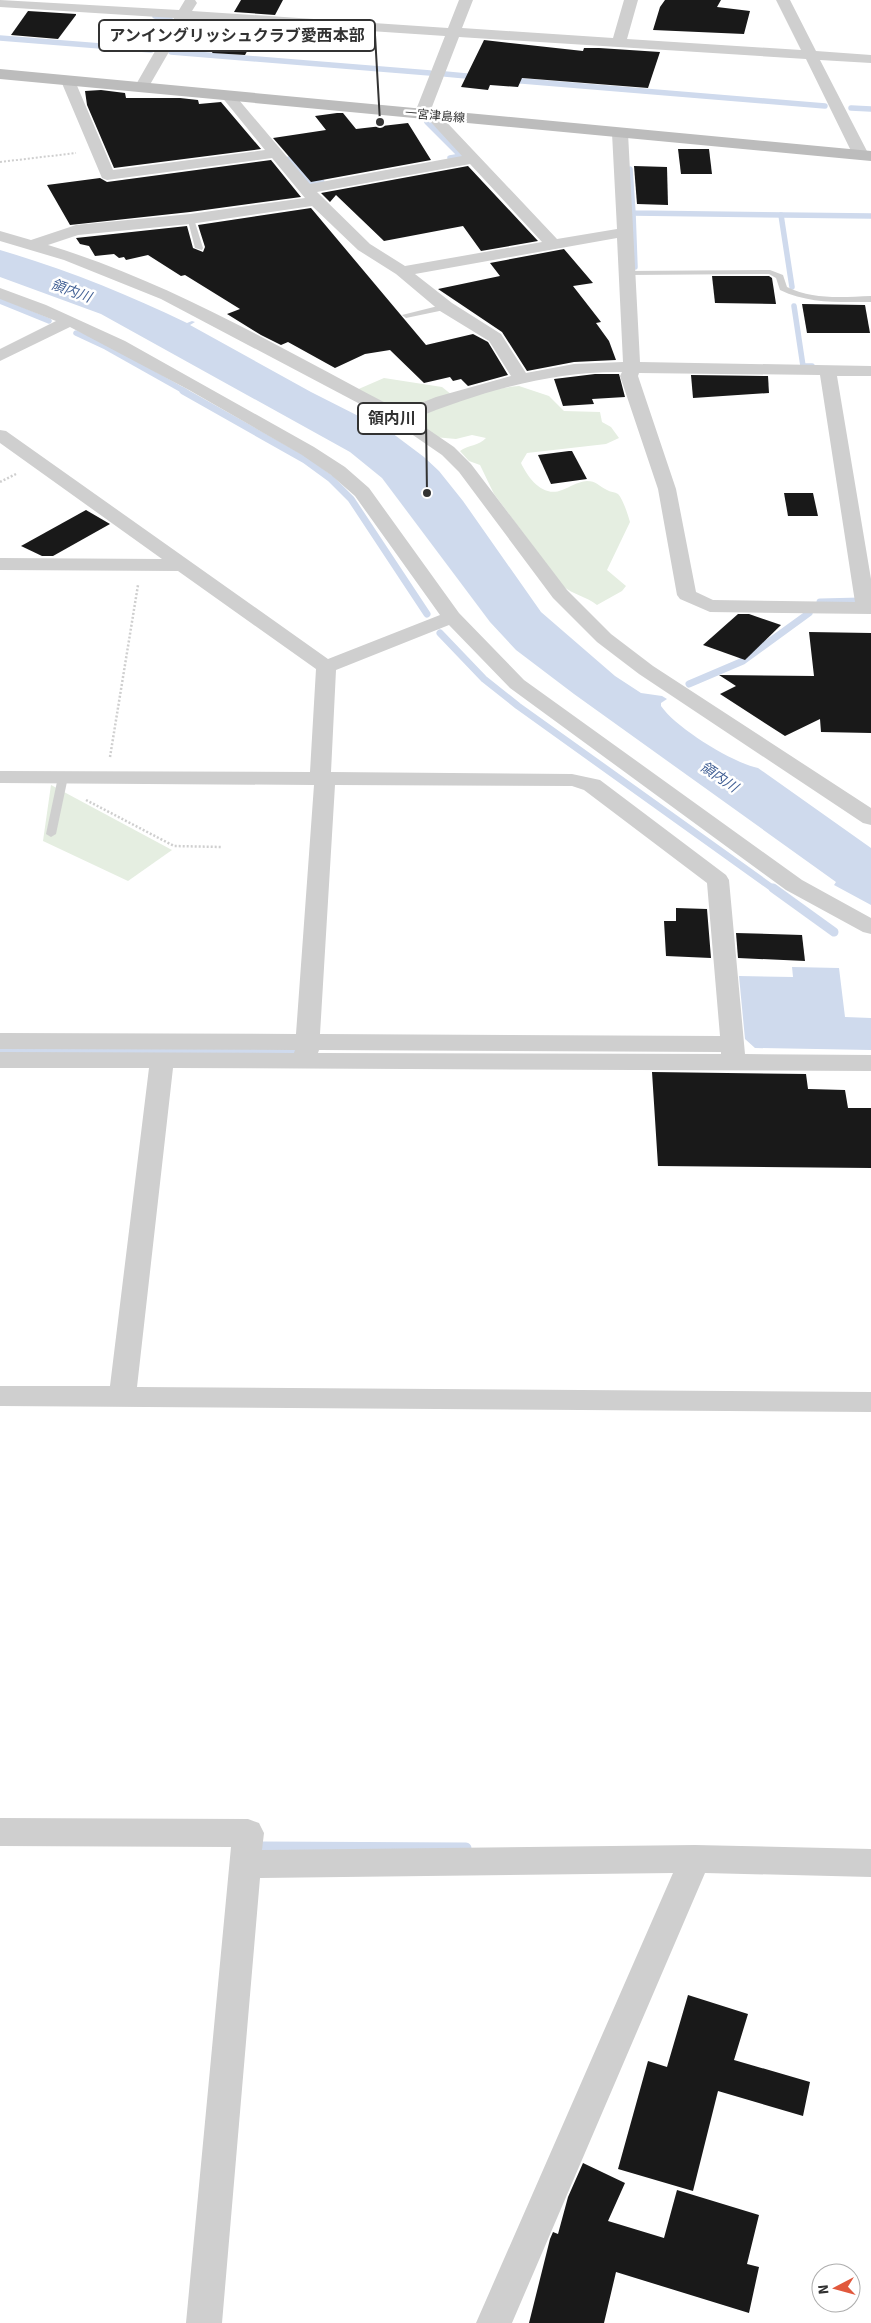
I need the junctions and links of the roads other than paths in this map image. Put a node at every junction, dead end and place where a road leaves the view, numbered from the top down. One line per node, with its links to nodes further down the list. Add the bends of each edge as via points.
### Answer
1 (191, 0): 7 (street)
2 (466, 0): 8 (street)
3 (632, 0): 9 (street)
4 (783, 0): 10 (street)
5 (0, 3): 6 (street)
6 (52, 3): 7 (street)
7 (183, 15): 8 (street); 14 (street)
8 (454, 32): 9 (street); 16 (street)
9 (619, 42): 10 (street)
10 (810, 55): 11 (street); 19 (street)
11 (871, 59)
12 (0, 74): 13 (main road, 一宮津島線)
13 (68, 81): 14 (main road, 一宮津島線); 18 (street, via 107,175)
14 (141, 88): 15 (main road, 一宮津島線)
15 (228, 96): 16 (main road, 一宮津島線); 18 (street)
16 (427, 115): 17 (main road, 一宮津島線); 20 (street)
17 (620, 133): 19 (main road, 一宮津島線); 23 (street)
18 (274, 153): 21 (street)
19 (866, 155)
20 (474, 159): 21 (street); 25 (street)
21 (312, 195): 22 (street); 28 (street, via 364,247)
22 (190, 219): 26 (street, via 76,230); 27 (lane)
23 (624, 232): 25 (street); 29 (street)
24 (0, 236): 26 (street)
25 (554, 244): 28 (street)
26 (33, 245): 40 (street, via 167,295)
27 (199, 248)
28 (402, 271): 32 (street)
29 (627, 273): 31 (lane, via 770,272 780,277 783,288 799,294); 36 (street)
30 (0, 293): 34 (street)
31 (871, 299)
32 (446, 307): 33 (lane); 39 (street, via 495,338)
33 (406, 315)
34 (70, 321): 35 (street); 45 (street, via 111,340 338,471 362,492)
35 (0, 356)
36 (632, 368): 37 (street); 39 (street, via 574,370); 44 (street, via 629,376 667,489 687,595 710,606)
37 (828, 371): 38 (street); 44 (street)
38 (871, 371)
39 (521, 379): 40 (street, via 442,401)
40 (400, 418): 50 (street, via 448,451 466,468 560,594 604,638 646,670)
41 (0, 435): 43 (street)
42 (0, 564): 43 (street)
43 (184, 565): 46 (street)
44 (868, 608)
45 (452, 616): 46 (street); 52 (street, via 517,684 552,710 794,885)
46 (326, 667): 48 (street)
47 (0, 777): 49 (street)
48 (322, 778): 49 (street, via 107,777); 54 (street); 55 (street, via 572,780 592,785 718,880)
49 (62, 782): 51 (lane)
50 (871, 818)
51 (51, 834)
52 (871, 927)
53 (0, 1041): 54 (street)
54 (306, 1052): 55 (street); 57 (street)
55 (733, 1053): 58 (street)
56 (0, 1060): 57 (street)
57 (162, 1062): 60 (street)
58 (871, 1063)
59 (0, 1396): 60 (street)
60 (122, 1397): 61 (street)
61 (871, 1402)
62 (0, 1832): 65 (street, via 248,1833)
63 (695, 1859): 64 (street); 65 (street); 67 (street)
64 (871, 1863)
65 (244, 1864): 66 (street)
66 (204, 2323)
67 (494, 2323)

